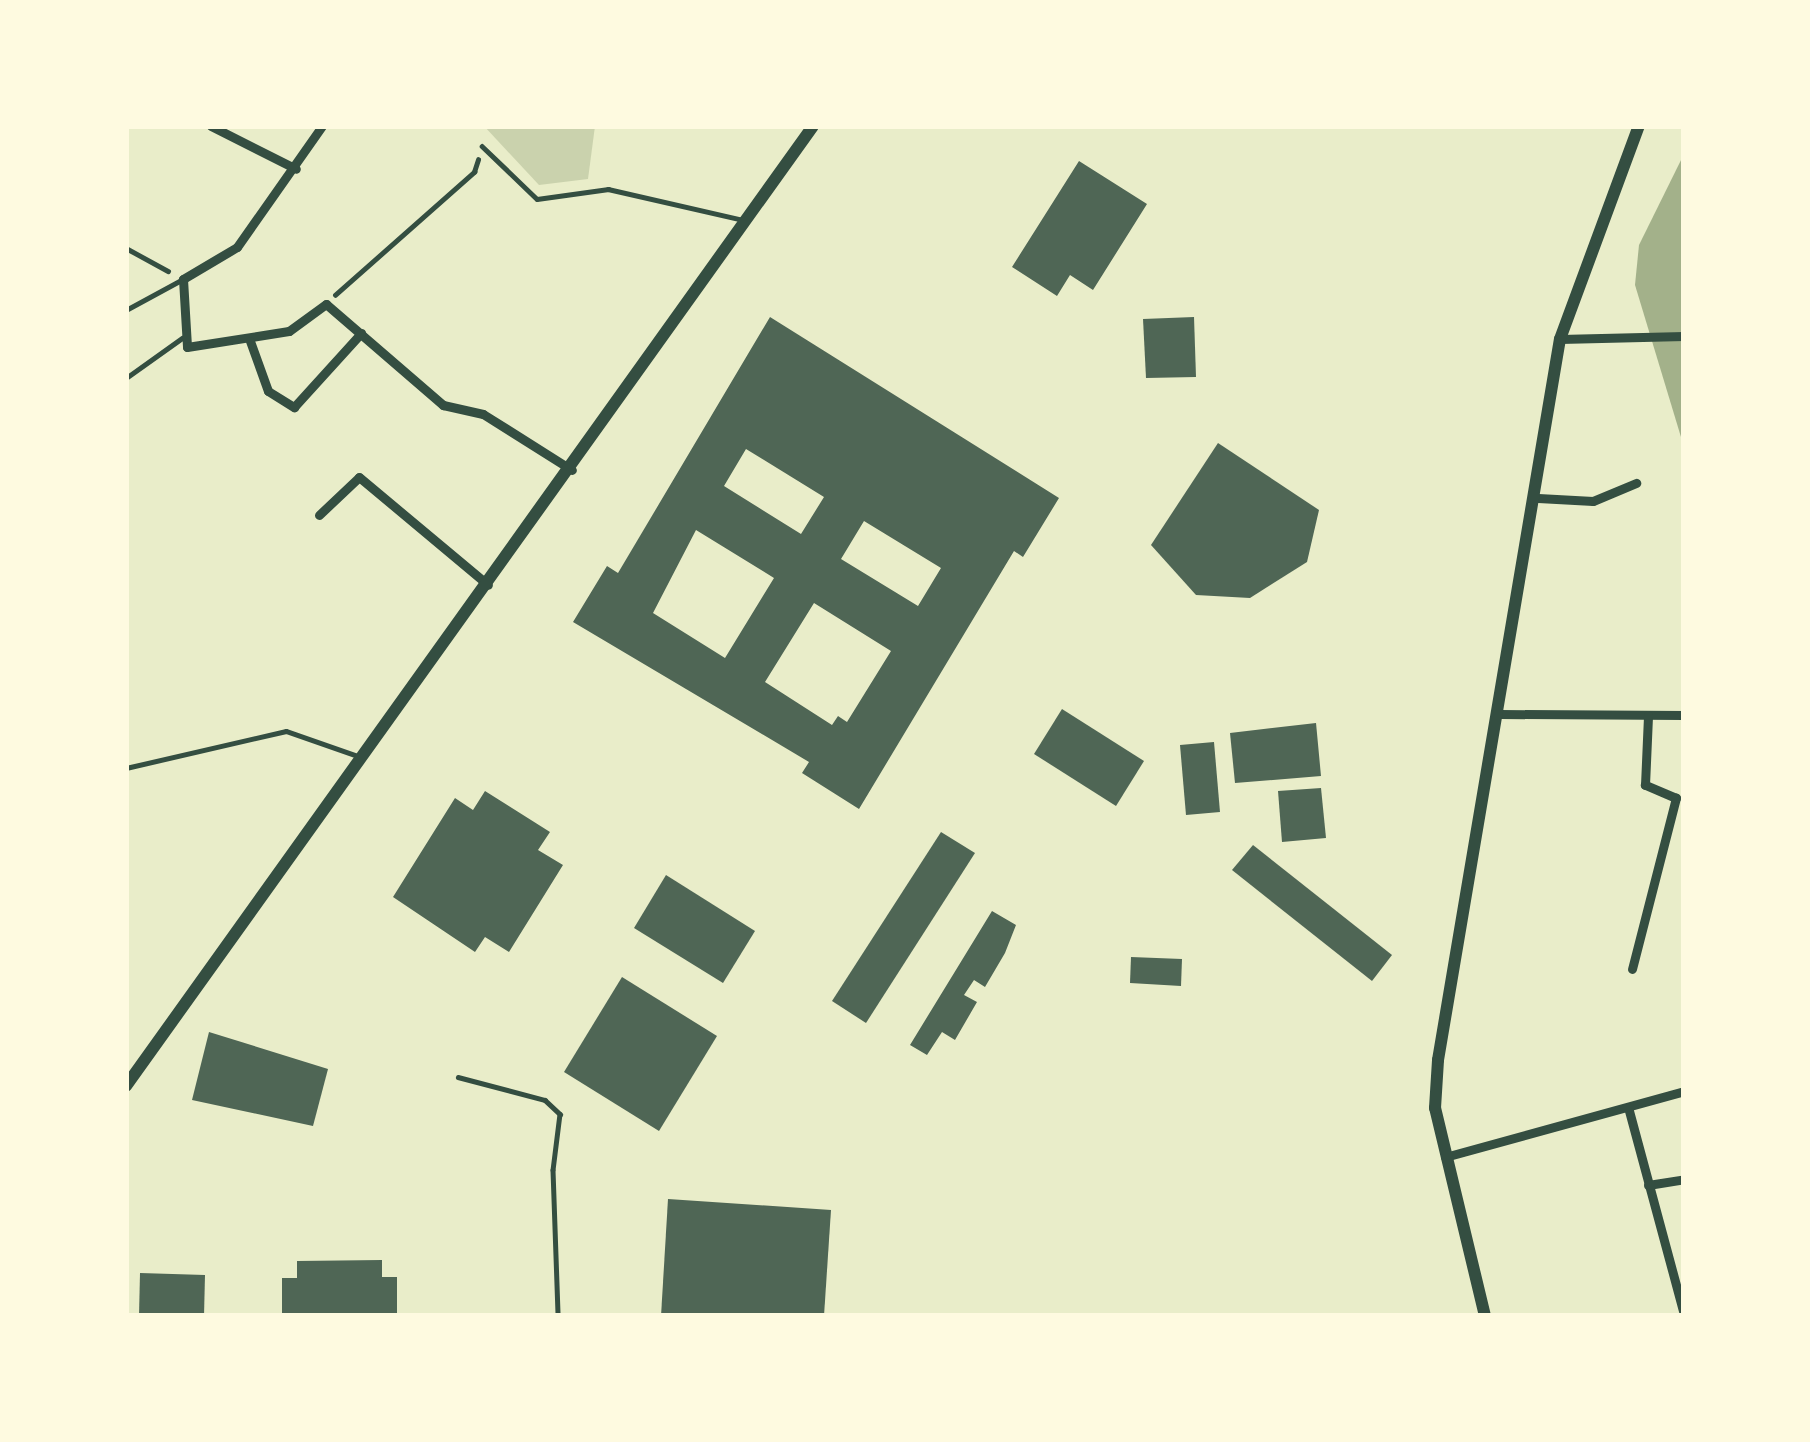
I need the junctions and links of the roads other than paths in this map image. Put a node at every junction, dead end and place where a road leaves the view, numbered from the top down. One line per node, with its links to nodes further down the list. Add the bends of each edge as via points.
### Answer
1 (211, 126): 6 (street)
2 (322, 126): 6 (street)
3 (813, 126): 7 (street)
4 (1639, 126): 13 (street)
5 (482, 146): 7 (lane, via 537,199 608,189)
6 (296, 169): 8 (street, via 237,247)
7 (749, 221): 16 (street)
8 (183, 279): 9 (lane); 12 (street, via 190,317)
9 (126, 310)
10 (361, 333): 14 (street, via 326,304 289,331); 14 (street, via 294,407 268,391); 16 (street, via 443,405 483,414)
11 (1684, 336): 13 (street)
12 (182, 338): 14 (street, via 187,347); 15 (lane)
13 (1560, 339): 18 (street)
14 (250, 341)
15 (126, 378)
16 (572, 470): 20 (street)
17 (1636, 483): 18 (street, via 1593,501)
18 (1538, 498): 21 (street)
19 (319, 515): 20 (street, via 359,477)
20 (488, 585): 24 (street)
21 (1500, 713): 22 (street); 31 (street, via 1438,1060 1435,1108)
22 (1648, 715): 23 (street); 26 (street, via 1645,785 1676,798)
23 (1684, 715)
24 (358, 756): 25 (lane, via 286,731); 28 (street)
25 (126, 768)
26 (1632, 969)
27 (458, 1077): 35 (lane, via 545,1100 560,1114 553,1170)
28 (126, 1086)
29 (1684, 1091): 30 (street)
30 (1628, 1107): 31 (street); 33 (street)
31 (1445, 1157): 36 (street)
32 (1684, 1179): 33 (street)
33 (1648, 1185): 34 (street)
34 (1684, 1315)
35 (558, 1316)
36 (1484, 1316)

